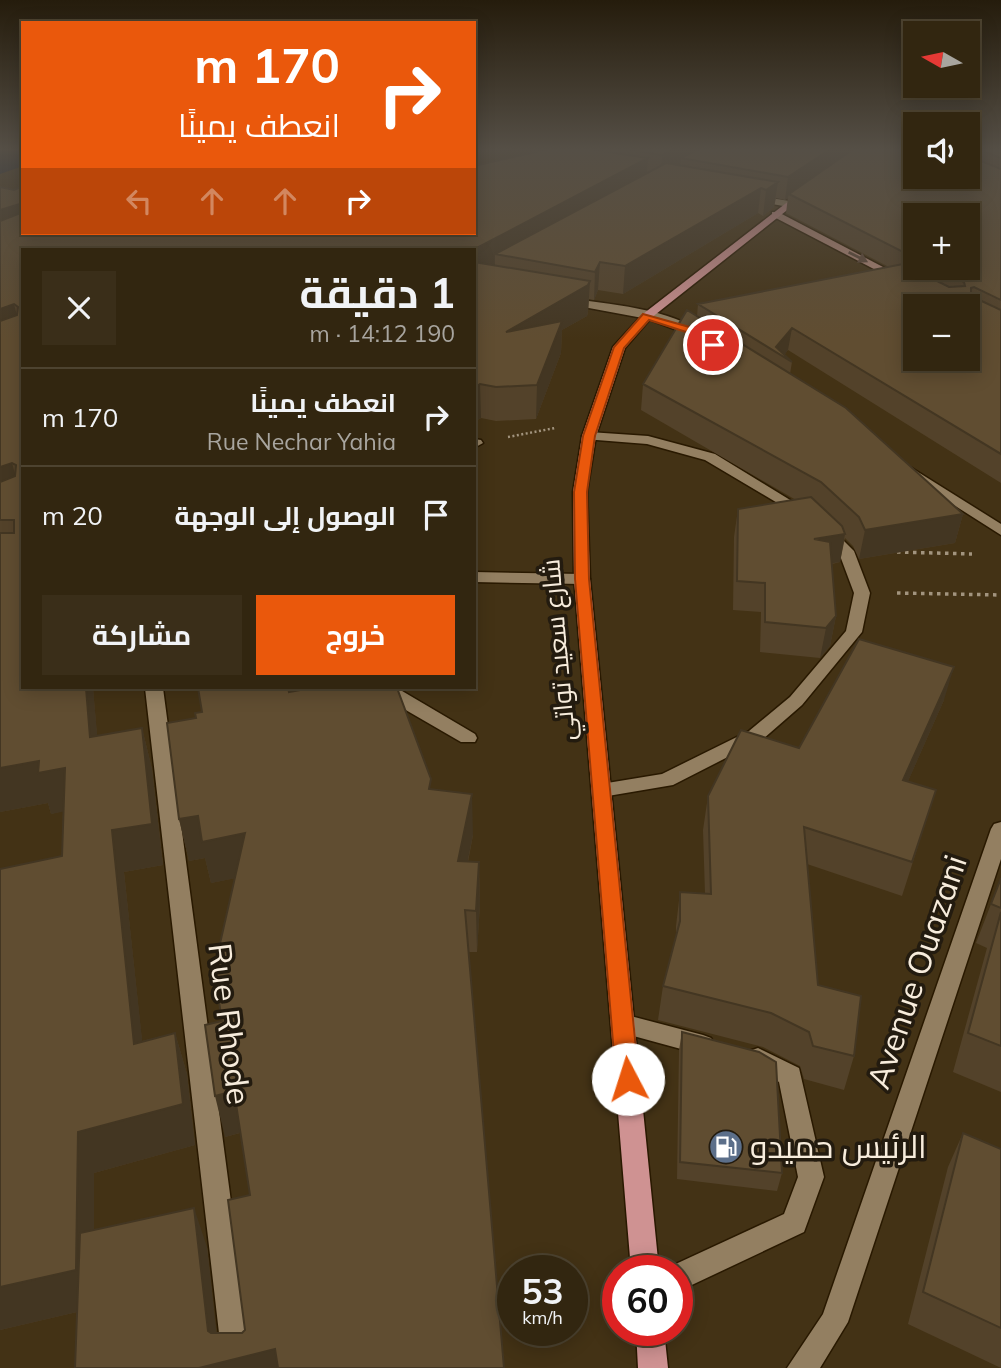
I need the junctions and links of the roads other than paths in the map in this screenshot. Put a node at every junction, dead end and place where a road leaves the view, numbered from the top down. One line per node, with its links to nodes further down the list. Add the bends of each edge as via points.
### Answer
1 (778, 212): 5 (main road, شارع سعيد تواتي)
2 (787, 212): 3 (street, one-way to 3)
3 (906, 282)
4 (555, 299): 5 (street)
5 (647, 317): 6 (street, via 690,330); 7 (main road, شارع سعيد تواتي, via 619,347)
6 (713, 345)
7 (592, 428): 11 (main road, شارع سعيد تواتي, via 580,492); 15 (street, via 710,457 809,516 846,551 862,593 854,632 796,701 756,735 666,780)
8 (898, 464): 9 (street)
9 (1001, 531)
10 (476, 577): 11 (street)
11 (582, 579): 15 (main road, شارع سعيد تواتي)
12 (154, 689): 21 (street, Rue Rhode)
13 (388, 689): 14 (street)
14 (468, 738)
15 (602, 790): 17 (main road, شارع سعيد تواتي)
16 (1001, 829): 23 (street, Avenue Ouazani, via 834,1322)
17 (622, 1024): 18 (main road, شارع سعيد تواتي); 19 (street, via 762,1059 790,1076 811,1177 794,1223)
18 (644, 1255)
19 (693, 1270)
20 (651, 1346): 22 (main road)
21 (238, 1368)
22 (653, 1368)
23 (802, 1368)

